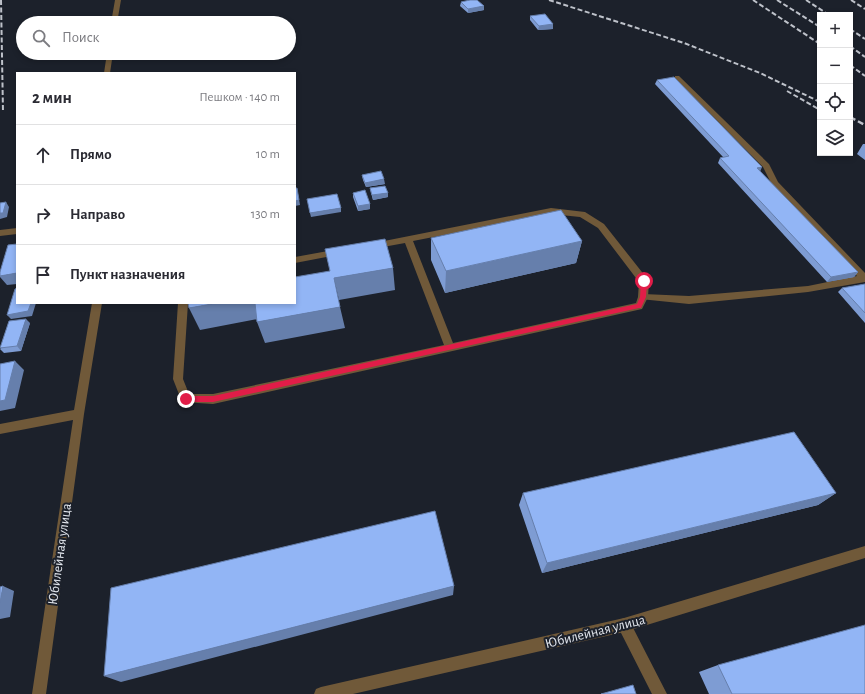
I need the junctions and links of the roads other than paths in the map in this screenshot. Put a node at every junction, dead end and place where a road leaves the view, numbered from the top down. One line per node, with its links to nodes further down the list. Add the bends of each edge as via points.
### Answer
1 (118, 0): 2 (street)
2 (115, 16)
3 (109, 60): 4 (street)
4 (107, 72)
5 (677, 77): 12 (street, via 766,166 775,183)
6 (16, 231): 7 (street)
7 (0, 233)
8 (408, 240): 9 (street); 13 (street, via 551,211 582,214 601,226 644,281); 16 (street)
9 (363, 248)
10 (348, 251): 11 (street)
11 (296, 260)
12 (864, 279): 13 (street, via 808,289 689,300)
13 (643, 297): 16 (street, via 639,306)
14 (97, 304): 17 (street, Юбилейная улица)
15 (183, 304): 16 (street, via 178,379 186,399 213,399)
16 (450, 347)
17 (79, 414): 18 (street); 21 (street, Юбилейная улица)
18 (0, 429)
19 (865, 552): 20 (street, Юбилейная улица)
20 (624, 625): 22 (street, Юбилейная улица); 23 (street)
21 (39, 694)
22 (321, 694)
23 (660, 694)

